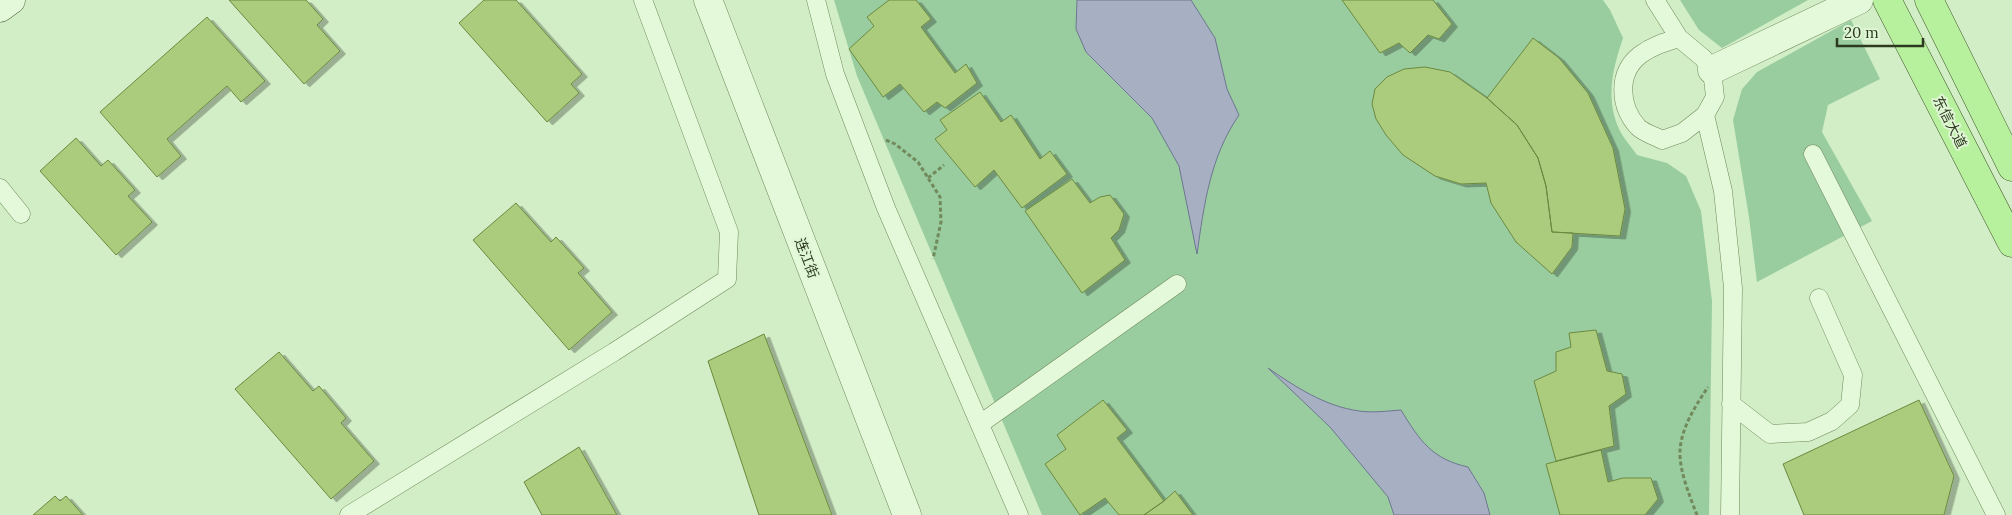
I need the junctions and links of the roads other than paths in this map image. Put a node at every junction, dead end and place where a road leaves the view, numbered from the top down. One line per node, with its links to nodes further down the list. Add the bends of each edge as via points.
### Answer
1 (11, 0): 9 (street)
2 (643, 0): 23 (lane, via 729,232 727,279)
3 (708, 0): 24 (street, 连江街)
4 (816, 0): 22 (lane, via 835,74 855,128 886,208)
5 (1655, 0): 10 (lane)
6 (1860, 0): 11 (street)
7 (1887, 0): 18 (main road, 东信大道)
8 (1929, 0): 13 (main road)
9 (0, 8)
10 (1679, 38): 11 (lane); 12 (lane, via 1659,44 1639,56 1623,79 1623,103 1639,128 1662,140 1682,133)
11 (1712, 70): 12 (lane, via 1715,97)
12 (1705, 116): 21 (lane, via 1723,191 1732,288)
13 (2004, 132): 15 (main road)
14 (1814, 154): 27 (lane)
15 (2012, 166)
16 (0, 188): 17 (lane)
17 (21, 214)
18 (2012, 243)
19 (1177, 284): 22 (lane)
20 (1819, 298): 21 (lane, via 1853,375 1850,404 1832,421 1808,432 1770,434)
21 (1731, 404): 26 (lane)
22 (980, 424): 25 (lane)
23 (349, 515)
24 (907, 515)
25 (1019, 515)
26 (1730, 515)
27 (1996, 515)

